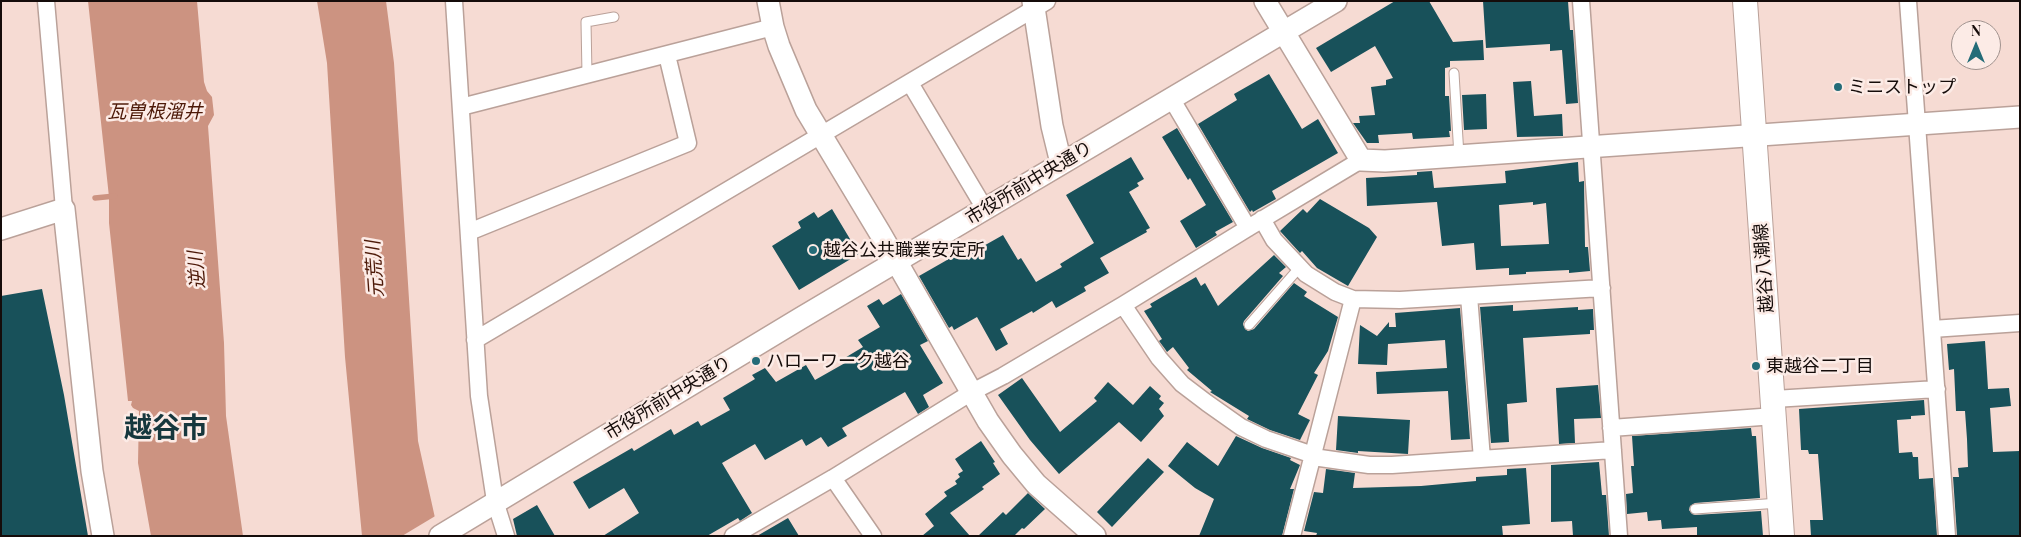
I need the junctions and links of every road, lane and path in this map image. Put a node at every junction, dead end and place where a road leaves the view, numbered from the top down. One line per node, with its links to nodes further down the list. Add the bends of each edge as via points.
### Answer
1 (46, 1): 27 (street)
2 (454, 1): 18 (street)
3 (768, 1): 11 (street)
4 (1265, 1): 12 (street)
5 (1336, 1): 12 (street, 市役所前中央通り)
6 (1582, 1): 23 (street)
7 (1745, 1): 21 (main road, 越谷八潮線)
8 (1908, 1): 20 (street)
9 (1038, 4): 16 (street); 26 (street, via 1052,126)
10 (614, 17): 15 (lane, via 586,22)
11 (773, 27): 13 (street); 22 (street, via 796,90)
12 (1283, 32): 17 (street, 市役所前中央通り); 25 (street)
13 (667, 55): 15 (street); 32 (street, via 688,143)
14 (1454, 73): 24 (lane)
15 (587, 74): 18 (street)
16 (910, 83): 22 (street); 28 (street)
17 (1171, 98): 26 (street, 市役所前中央通り); 30 (street)
18 (461, 107): 32 (street)
19 (2020, 117): 20 (street)
20 (1917, 125): 21 (street); 41 (street)
21 (1755, 135): 23 (street); 45 (main road, 越谷八潮線)
22 (821, 136): 33 (street); 42 (street)
23 (1592, 146): 24 (street); 35 (street)
24 (1459, 156): 25 (street)
25 (1361, 160): 29 (street)
26 (1061, 163): 28 (street, 市役所前中央通り)
27 (64, 209): 31 (street); 54 (street, via 92,471)
28 (985, 209): 33 (street, 市役所前中央通り)
29 (1262, 219): 30 (street); 34 (street, via 1274,240)
30 (1248, 228): 38 (street)
31 (1, 229)
32 (469, 232): 42 (street)
33 (897, 262): 44 (street); 52 (street, 市役所前中央通り)
34 (1300, 267): 37 (street, via 1322,284); 40 (lane)
35 (1602, 288): 36 (street); 46 (street)
36 (1469, 296): 37 (street); 49 (street)
37 (1353, 299): 48 (street)
38 (1123, 306): 44 (street); 48 (street, via 1159,358 1182,384 1207,404 1241,427)
39 (2020, 323): 41 (street)
40 (1249, 325)
41 (1932, 329): 43 (street)
42 (475, 340): 52 (street)
43 (1936, 389): 45 (street); 63 (street)
44 (972, 392): 50 (street); 59 (street, via 992,428 1036,484)
45 (1774, 407): 46 (street); 51 (main road, 越谷八潮線)
46 (1611, 428): 47 (street)
47 (1612, 450): 49 (street); 61 (street)
48 (1313, 456): 49 (street, via 1369,465); 60 (street)
49 (1482, 459)
50 (833, 478): 57 (street); 58 (street)
51 (1779, 503): 53 (lane); 62 (main road, 越谷八潮線)
52 (487, 507): 55 (street, 市役所前中央通り); 56 (street)
53 (1695, 509)
54 (103, 536)
55 (440, 536)
56 (506, 536)
57 (734, 536)
58 (872, 536)
59 (1095, 536)
60 (1292, 536)
61 (1619, 536)
62 (1782, 536)
63 (1947, 536)

